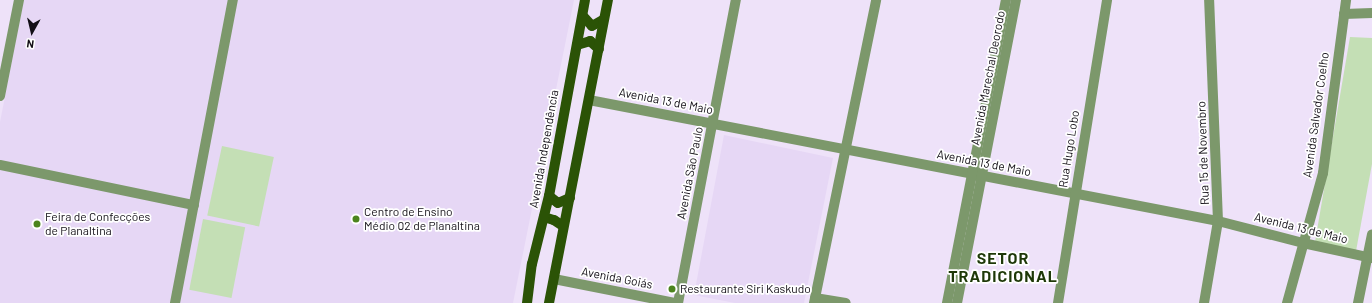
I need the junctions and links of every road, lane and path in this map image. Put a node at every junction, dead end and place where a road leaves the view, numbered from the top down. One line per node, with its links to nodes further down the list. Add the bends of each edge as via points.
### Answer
1 (19, 0): 18 (street)
2 (232, 0): 27 (street)
3 (585, 0): 14 (main road, Avenida Independência)
4 (608, 0): 15 (main road)
5 (736, 0): 20 (street, Avenida São Paulo)
6 (876, 0): 21 (street)
7 (1006, 0): 23 (street, Avenida Marechal Deorodo)
8 (1016, 0): 23 (street, Avenida Marechal Deorodo)
9 (1107, 0): 24 (street, Rua Hugo Lobo)
10 (1209, 0): 29 (street, Rua 15 de Novembro)
11 (1346, 0): 13 (street, Avenida Salvador Coelho)
12 (1372, 13): 13 (street)
13 (1344, 14): 32 (street, Avenida Salvador Coelho, via 1323,173)
14 (583, 16): 15 (main road, via 592,26); 16 (main road, Avenida Independência)
15 (603, 20): 17 (main road)
16 (577, 45): 17 (main road, via 590,41); 25 (main road, Avenida Independência, via 554,155)
17 (599, 49): 19 (main road)
18 (0, 96)
19 (589, 100): 20 (street, Avenida 13 de Maio); 26 (main road)
20 (713, 124): 21 (street, Avenida 13 de Maio); 40 (street, Avenida São Paulo)
21 (844, 150): 23 (street, Avenida 13 de Maio); 35 (street)
22 (0, 165): 27 (street)
23 (977, 175): 24 (street, Avenida 13 de Maio); 42 (street, Avenida Marechal Deorodo); 43 (street, Avenida Marechal Deorodo)
24 (1075, 193): 29 (street, Avenida 13 de Maio); 44 (street, Rua Hugo Lobo)
25 (549, 196): 26 (main road, via 558,203); 28 (main road, Avenida Independência)
26 (570, 198): 30 (main road)
27 (194, 205): 36 (street)
28 (544, 217): 30 (main road); 37 (main road, Avenida Independência, via 533,259)
29 (1218, 221): 32 (street, Avenida 13 de Maio); 45 (street, Rua 15 de Novembro)
30 (563, 226): 34 (main road)
31 (1372, 234): 33 (street)
32 (1303, 243): 33 (street, Avenida 13 de Maio); 46 (street, Avenida Salvador Coelho)
33 (1370, 258): 47 (street)
34 (554, 279): 38 (main road); 39 (street, Avenida Goiás)
35 (814, 300): 41 (street)
36 (175, 303)
37 (527, 303)
38 (549, 303)
39 (675, 303)
40 (678, 303)
41 (846, 303)
42 (947, 303)
43 (957, 303)
44 (1058, 303)
45 (1204, 303)
46 (1287, 303)
47 (1358, 303)

